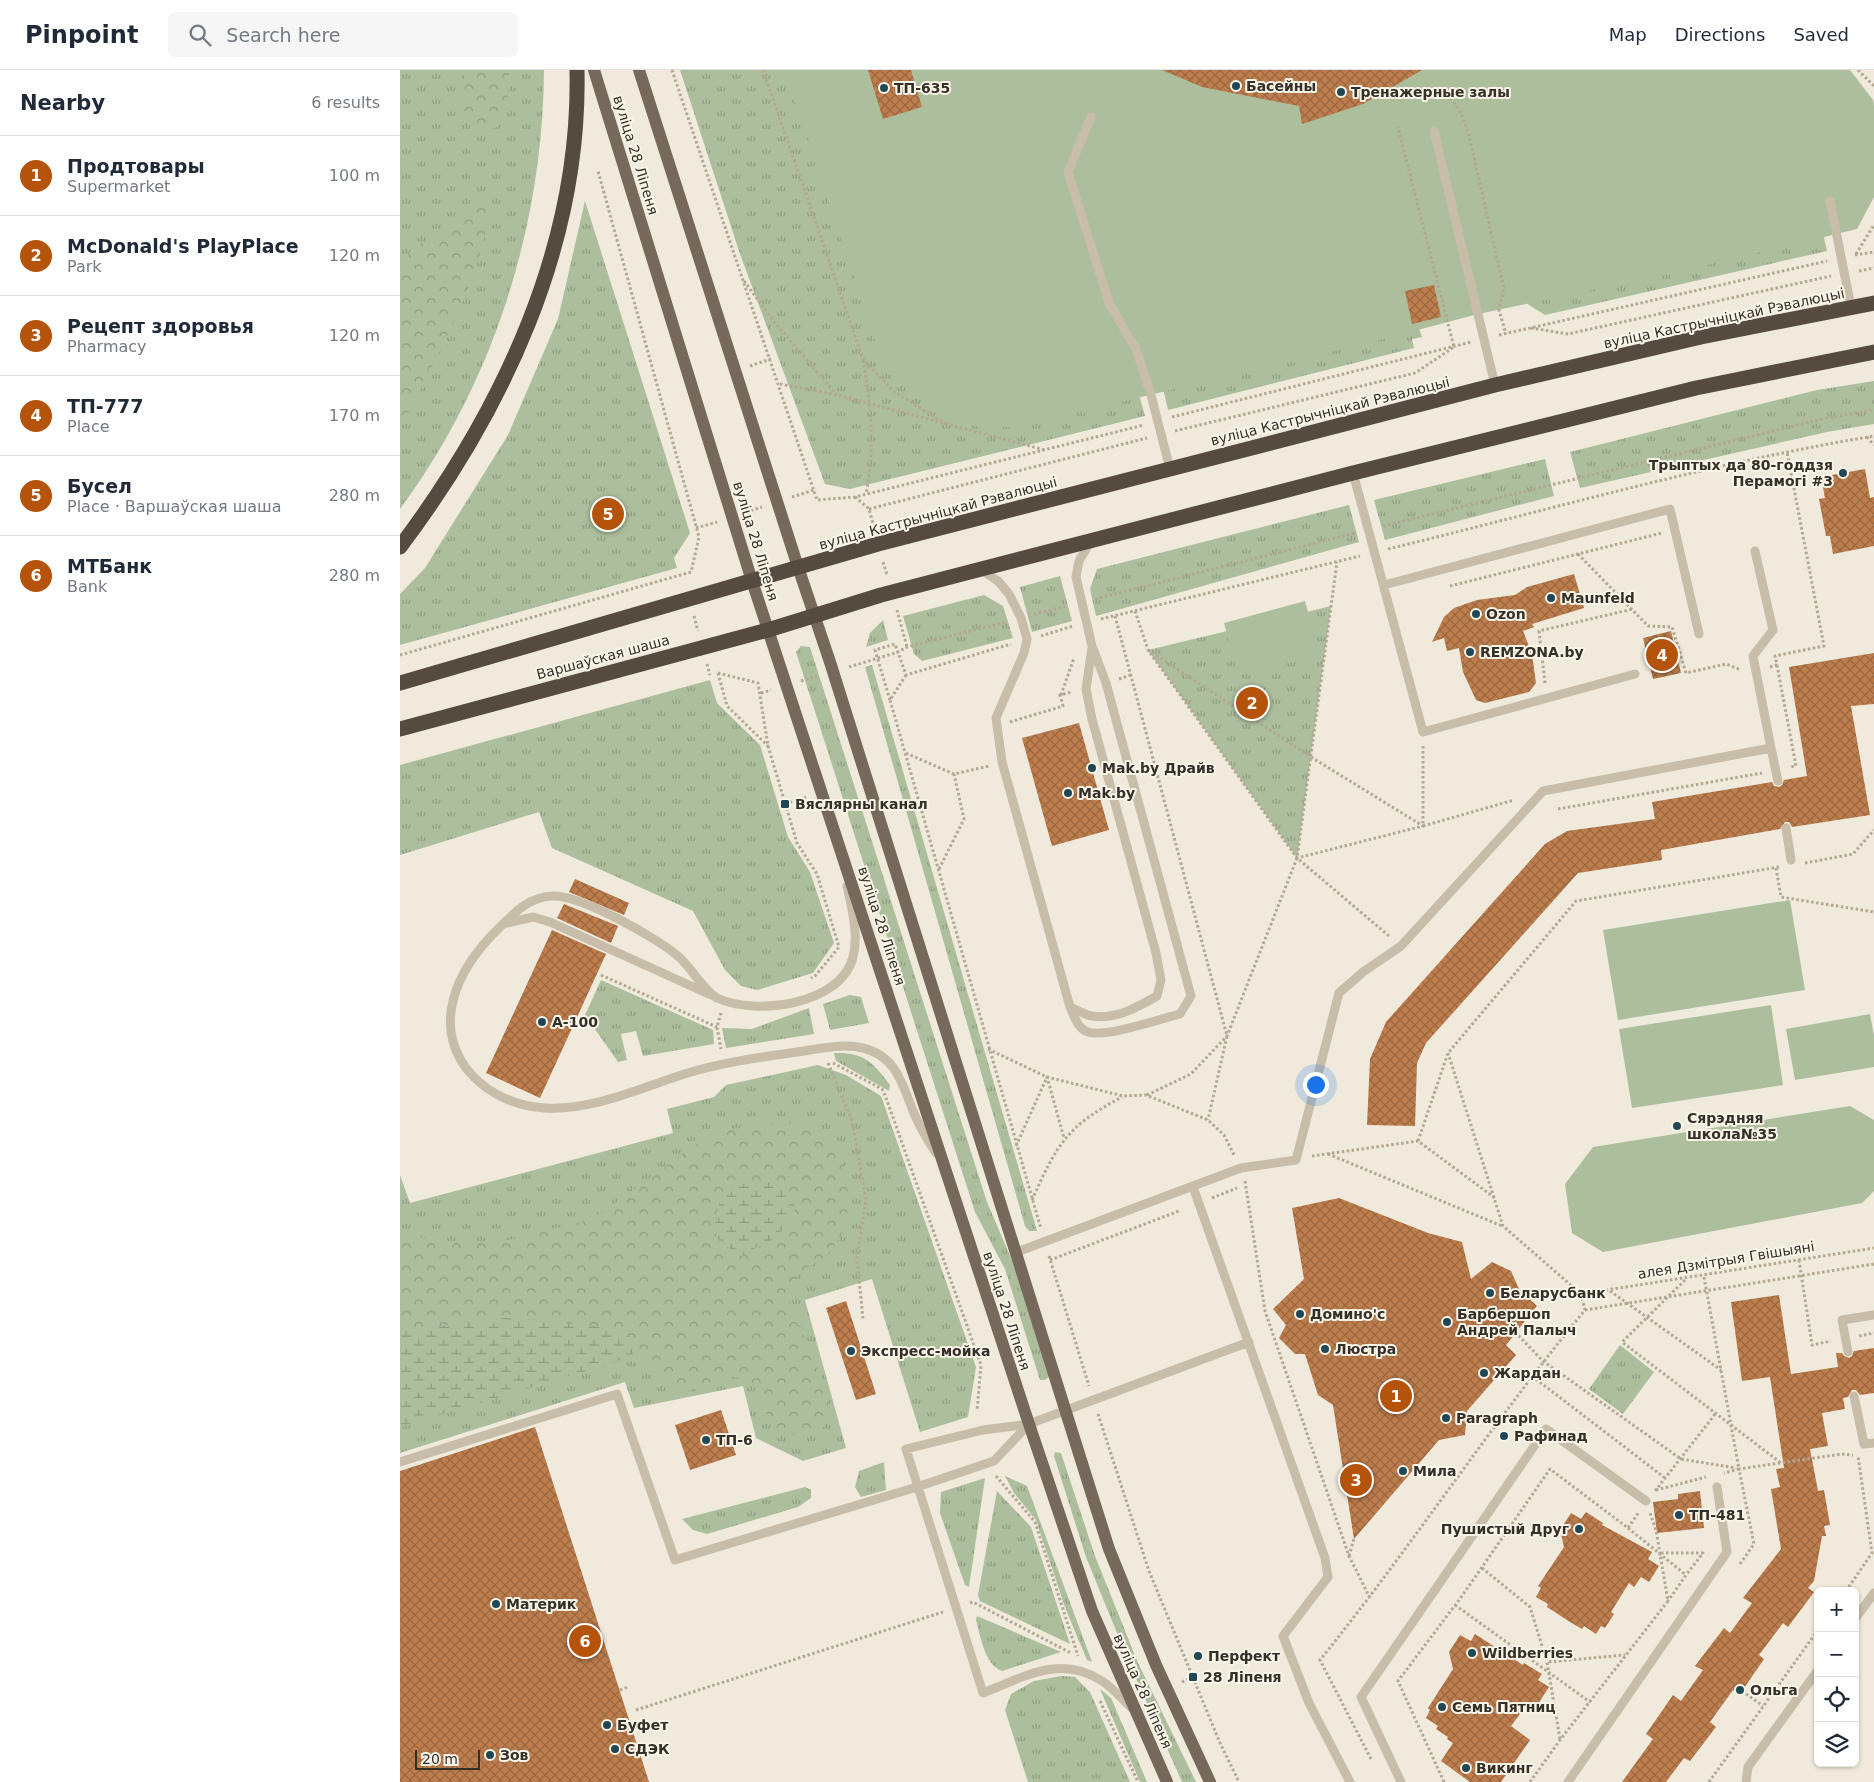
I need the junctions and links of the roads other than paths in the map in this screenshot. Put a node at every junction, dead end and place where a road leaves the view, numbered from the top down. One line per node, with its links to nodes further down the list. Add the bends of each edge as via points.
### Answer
1 (577, 70): 14 (highway, via 576,123 571,157 555,242 541,291 515,357 478,431)
2 (594, 70): 18 (main road, вуліца 28 Ліпеня)
3 (639, 70): 16 (main road, вуліца 28 Ліпеня)
4 (1091, 117): 11 (lane, via 1068,172 1109,303 1136,349 1159,421)
5 (1434, 131): 10 (lane)
6 (1830, 201): 8 (lane)
7 (1874, 303): 8 (highway, вуліца Кастрычніцкай Рэвалюцыі)
8 (1851, 307): 10 (highway, вуліца Кастрычніцкай Рэвалюцыі, via 1701,337)
9 (1874, 352): 12 (highway, via 1696,388)
10 (1496, 385): 11 (highway, вуліца Кастрычніцкай Рэвалюцыі)
11 (1170, 469): 16 (highway, вуліца Кастрычніцкай Рэвалюцыі)
12 (1353, 473): 13 (highway); 19 (lane)
13 (1091, 541): 17 (highway); 23 (lane, via 1079,561 1076,577)
14 (400, 547)
15 (1756, 551): 27 (lane, via 1773,630 1754,656)
16 (798, 567): 18 (highway); 20 (main road, вуліца 28 Ліпеня)
17 (980, 569): 20 (highway); 34 (lane, via 998,581 1009,594 1027,639 996,718 1002,762)
18 (752, 581): 21 (main road, вуліца 28 Ліпеня); 25 (highway)
19 (1384, 585): 22 (lane, via 1670,509); 24 (lane, via 1423,732)
20 (814, 614): 21 (highway, Варшаўская шаша); 37 (main road, вуліца 28 Ліпеня)
21 (768, 630): 26 (highway, Варшаўская шаша); 30 (main road, вуліца 28 Ліпеня)
22 (1699, 634)
23 (1092, 646): 34 (lane, via 1086,689 1092,719 1161,980 1157,996 1135,1009 1092,1016); 34 (lane, via 1106,683 1191,996 1180,1014 1103,1034 1087,1032 1079,1026)
24 (1635, 674)
25 (400, 683)
26 (400, 729)
27 (1772, 748): 28 (lane); 36 (lane, via 1543,791 1401,946 1339,994 1296,1160 1241,1168)
28 (1778, 781)
29 (1786, 828): 31 (lane)
30 (835, 829): 33 (lane, via 855,930 856,943 850,968 832,986 794,1003 746,1006); 35 (main road, вуліца 28 Ліпеня)
31 (1795, 862)
32 (496, 931): 33 (lane, via 515,919 542,919); 33 (lane, via 532,900 551,896 568,898 632,926 666,946); 35 (lane, via 467,967 453,998 450,1016 450,1033 458,1057 472,1078 487,1090 522,1104 563,1107 600,1101 724,1064 826,1048 861,1048 882,1055 896,1070 918,1123)
33 (714, 996)
34 (1070, 1007)
35 (943, 1163): 43 (main road, вуліца 28 Ліпеня)
36 (1193, 1187): 37 (lane); 39 (lane)
37 (1017, 1252): 42 (main road, вуліца 28 Ліпеня)
38 (1874, 1315): 40 (lane, via 1842,1320)
39 (1248, 1342): 42 (lane); 55 (lane, via 1325,1558 1328,1577 1283,1636 1294,1670)
40 (1848, 1352)
41 (1854, 1396): 44 (lane, via 1864,1444)
42 (1066, 1412): 43 (lane); 54 (main road, вуліца 28 Ліпеня, via 1109,1549 1156,1665)
43 (1029, 1424): 46 (lane, via 994,1461); 46 (lane, via 983,1430 906,1449); 52 (main road, вуліца 28 Ліпеня, via 1092,1611)
44 (1874, 1443)
45 (400, 1462): 46 (lane, via 618,1394 675,1560)
46 (917, 1487): 52 (lane, via 983,1692 1050,1668 1066,1667 1102,1681)
47 (1717, 1487): 57 (lane, via 1727,1552)
48 (1646, 1501): 56 (lane, via 1546,1429 1361,1696)
49 (1874, 1593): 50 (lane)
50 (1859, 1614)
51 (1814, 1676): 58 (lane, via 1748,1767)
52 (1134, 1709): 53 (main road, вуліца 28 Ліпеня)
53 (1167, 1782)
54 (1210, 1782)
55 (1350, 1782)
56 (1401, 1782)
57 (1568, 1782)
58 (1746, 1782)

